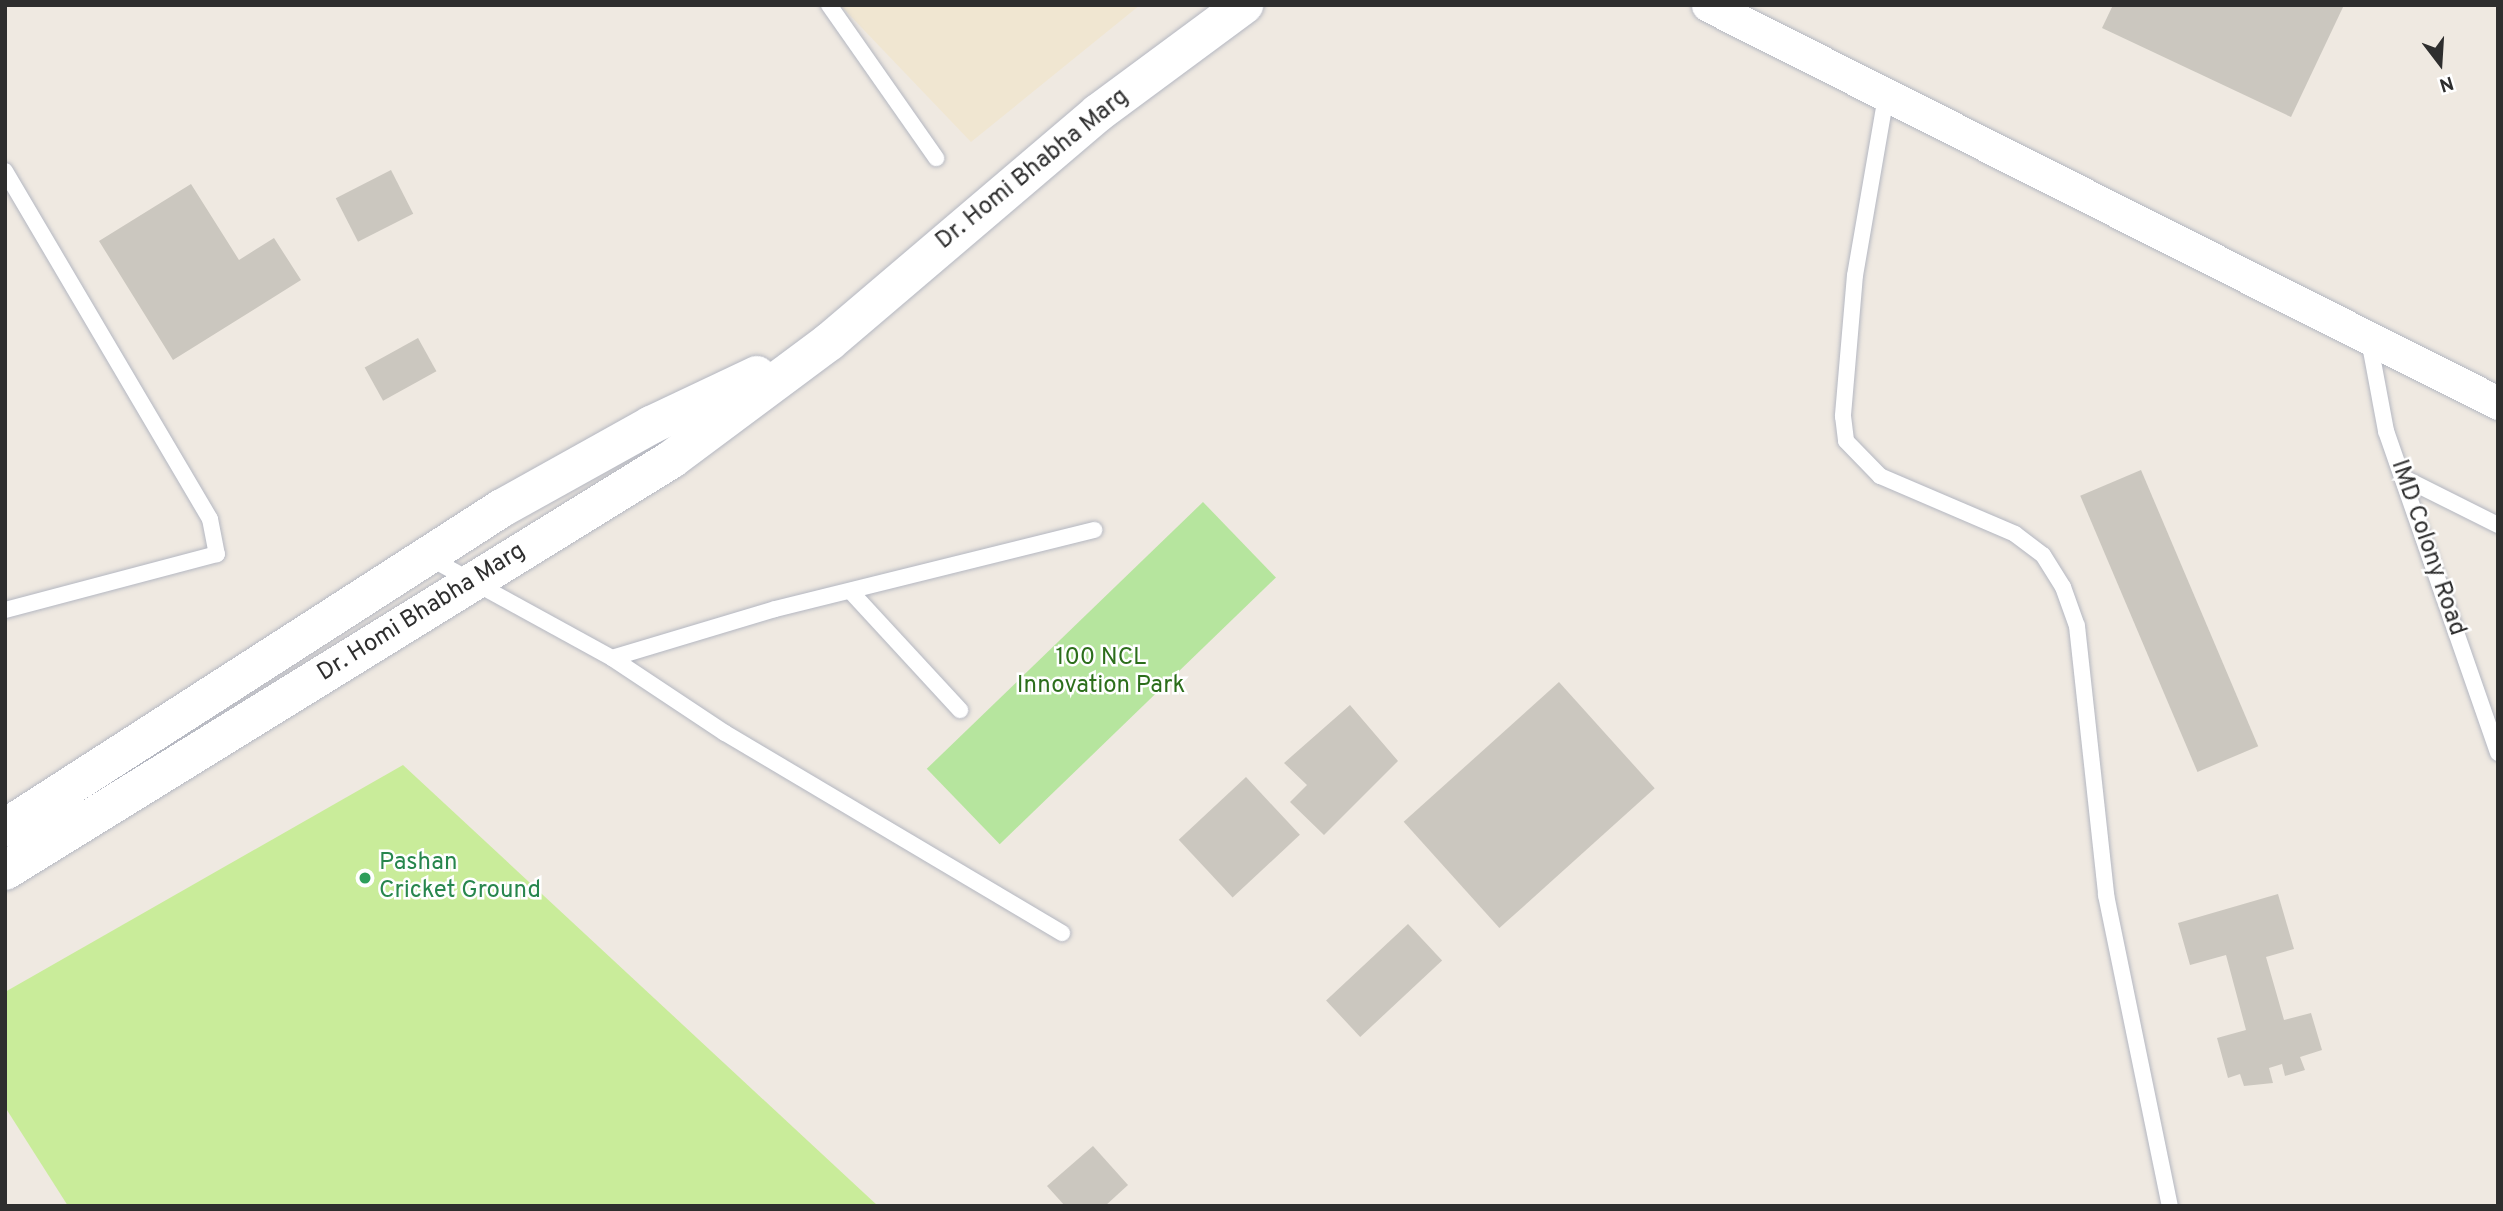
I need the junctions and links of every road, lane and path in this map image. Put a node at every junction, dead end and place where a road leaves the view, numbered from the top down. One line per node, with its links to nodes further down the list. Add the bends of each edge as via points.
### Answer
1 (1244, 5): 8 (main road, Dr. Homi Bhabha Marg, via 1098,113)
2 (1707, 5): 4 (street)
3 (833, 7): 5 (lane)
4 (1886, 96): 7 (street); 23 (lane, via 1855,275 1843,416 1846,441 1881,476 2015,534 2043,555 2063,587 2077,626 2106,895)
5 (936, 158)
6 (5, 172): 16 (lane, via 210,519 217,554)
7 (2369, 340): 9 (street); 10 (lane, IMD Colony Road)
8 (829, 342): 13 (main road, Dr. Homi Bhabha Marg, via 651,425); 14 (main road, Dr. Homi Bhabha Marg, via 673,460)
9 (2498, 403)
10 (2402, 477): 11 (lane); 19 (lane, IMD Colony Road)
11 (2498, 525)
12 (1094, 530): 15 (lane)
13 (425, 555): 14 (lane); 20 (main road, Dr. Homi Bhabha Marg)
14 (474, 577): 17 (lane); 21 (main road, Dr. Homi Bhabha Marg)
15 (853, 594): 17 (lane, via 775,609); 18 (lane)
16 (5, 610)
17 (612, 658): 22 (lane, via 725,733)
18 (960, 710)
19 (2498, 753)
20 (5, 828)
21 (5, 871)
22 (1062, 933)
23 (2170, 1206)

